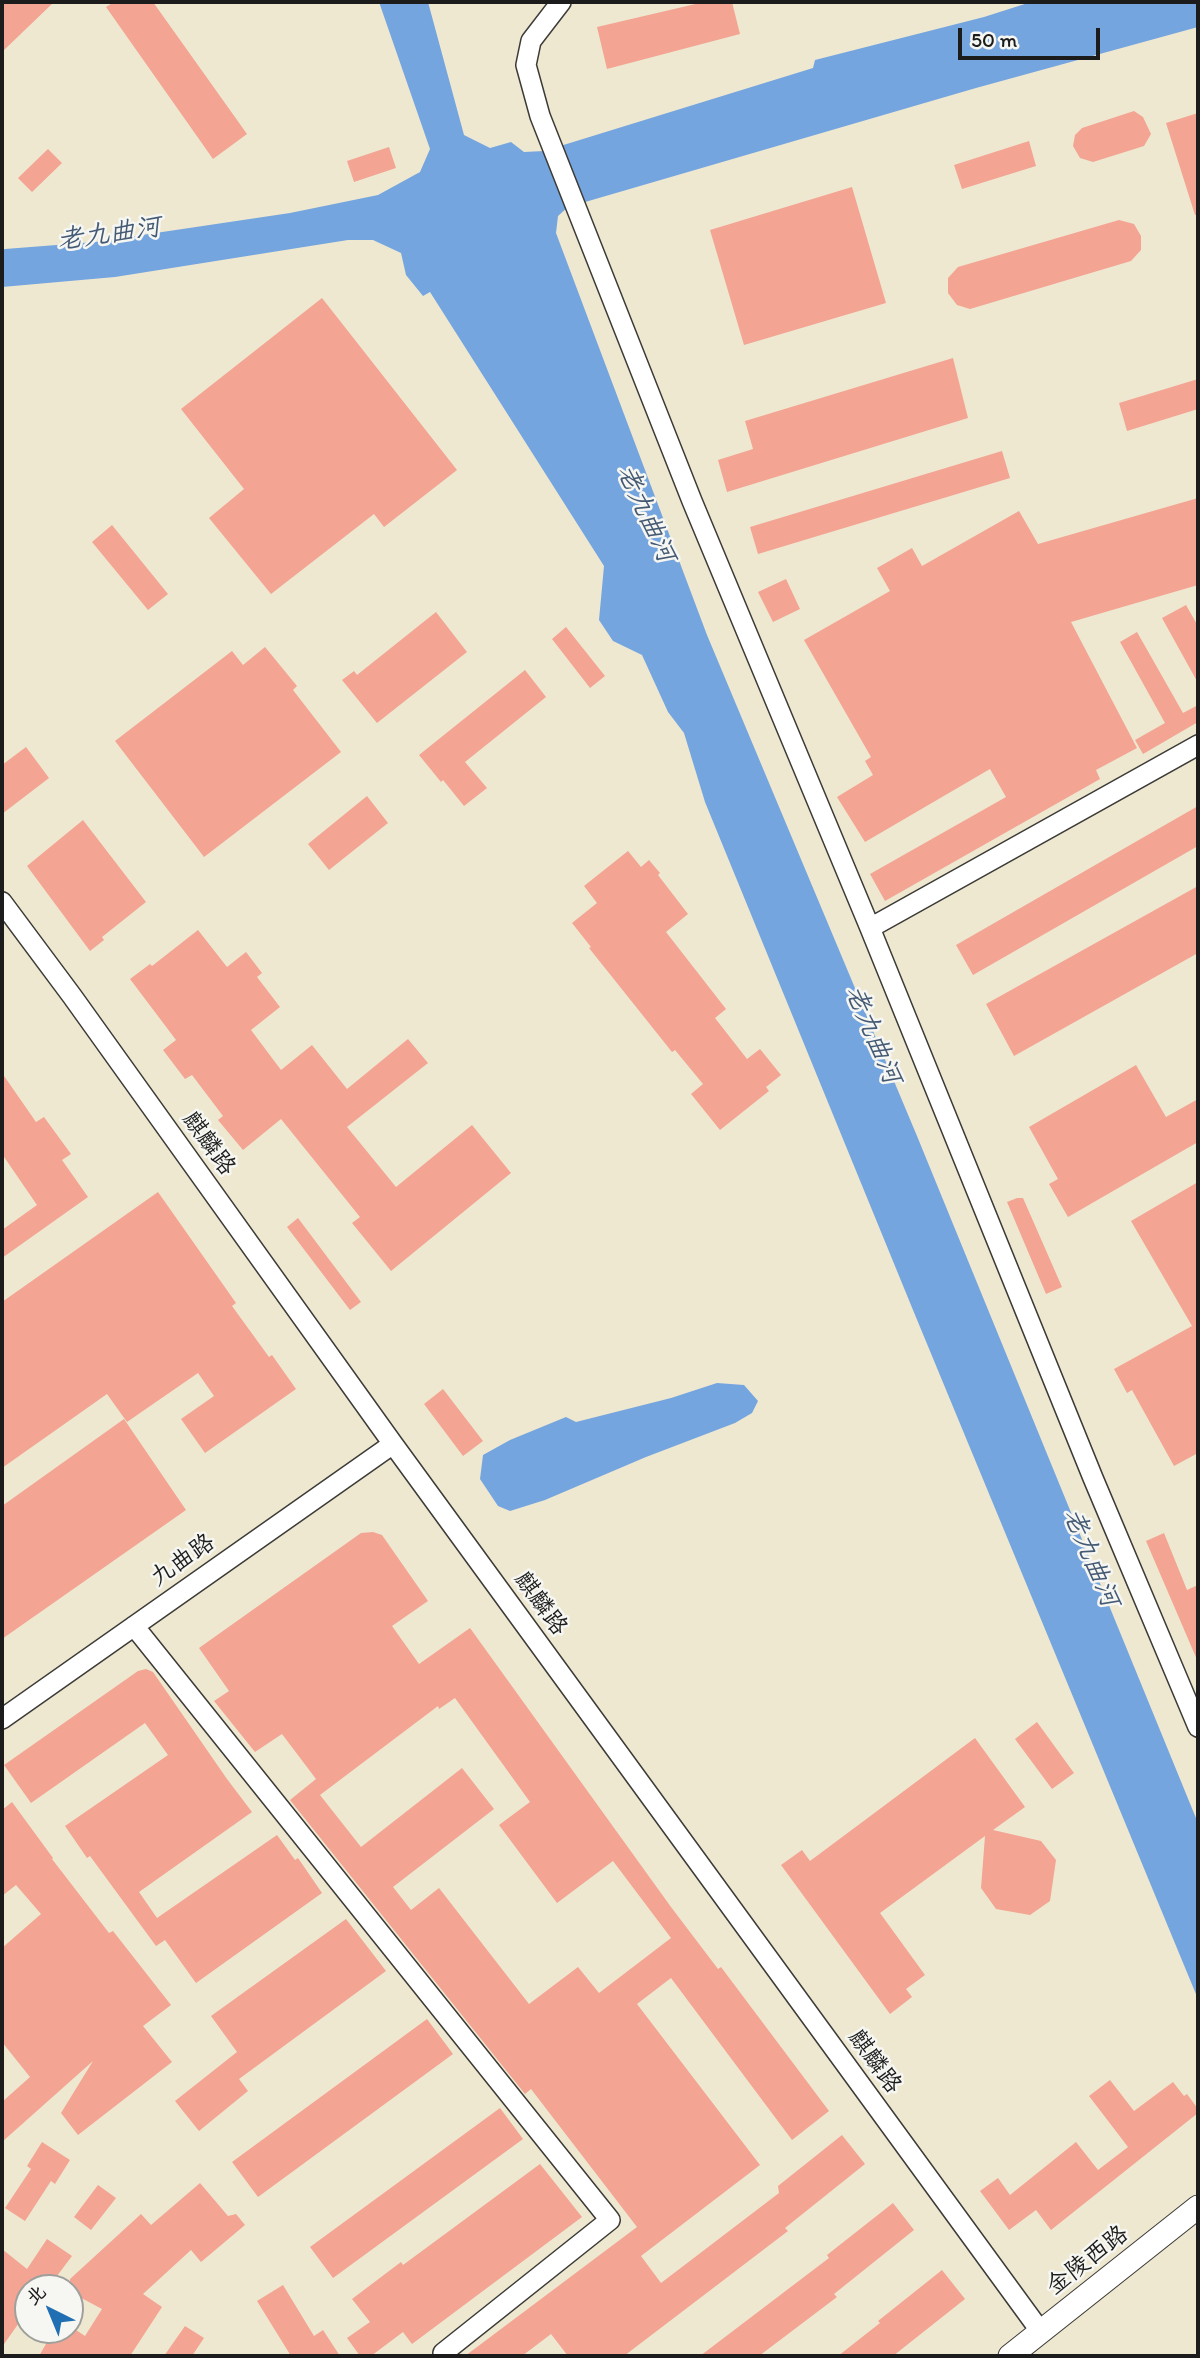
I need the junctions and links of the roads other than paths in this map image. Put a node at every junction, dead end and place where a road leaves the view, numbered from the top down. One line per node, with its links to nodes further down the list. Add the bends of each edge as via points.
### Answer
1 (561, 2): 4 (street, via 531,41 526,65 540,116 692,501)
2 (1198, 745): 4 (street)
3 (2, 902): 5 (street, 麒麟路)
4 (870, 928): 8 (street)
5 (393, 1444): 6 (street, 九曲路); 10 (street, 麒麟路)
6 (134, 1626): 7 (street, 九曲路); 11 (street, via 610,2220)
7 (2, 1719)
8 (1198, 1727)
9 (1198, 2207): 10 (main road, 金陵西路)
10 (1041, 2332): 12 (main road, 金陵西路)
11 (443, 2353)
12 (1010, 2356)

